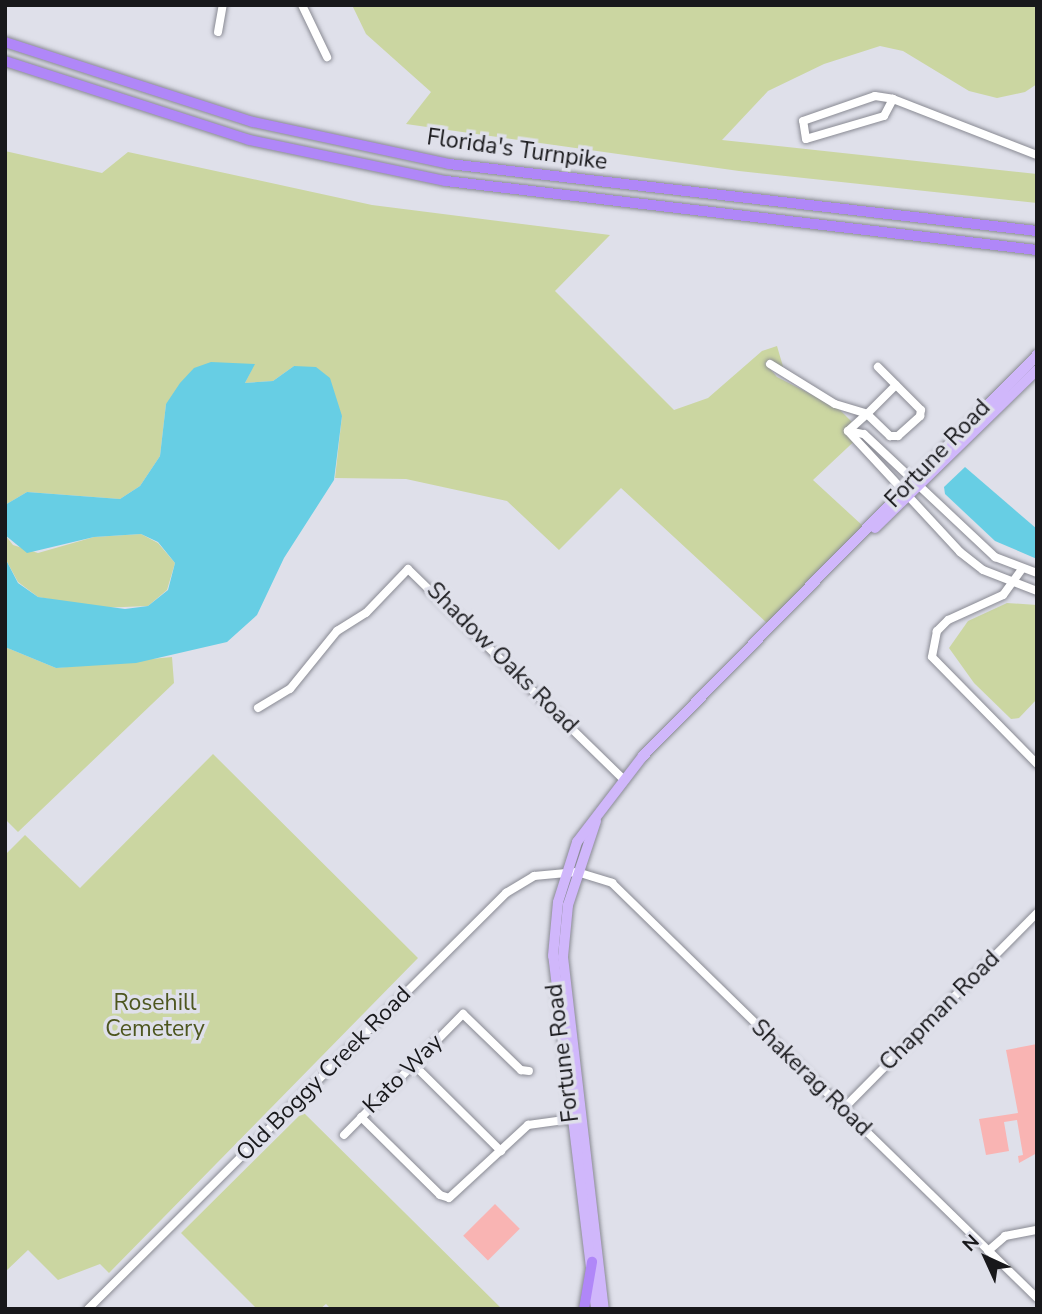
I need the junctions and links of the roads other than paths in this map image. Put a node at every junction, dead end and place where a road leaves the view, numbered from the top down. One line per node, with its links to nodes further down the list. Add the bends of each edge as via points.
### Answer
1 (223, 5): 3 (street)
2 (302, 5): 5 (street)
3 (218, 32)
4 (5, 42): 9 (highway, Florida's Turnpike, via 191,105 383,152 514,173)
5 (327, 57)
6 (5, 61): 10 (highway, Florida's Turnpike, via 236,136 446,181)
7 (893, 99): 7 (street, via 875,96 803,121 806,139 884,116); 8 (street)
8 (1037, 155)
9 (1037, 231)
10 (1037, 250)
11 (1037, 355): 17 (main road, Fortune Road)
12 (770, 364): 16 (street, via 835,404)
13 (878, 368): 15 (street)
14 (1037, 370): 18 (main road, Fortune Road)
15 (896, 385): 16 (street); 16 (street, via 921,410 903,432 890,436)
16 (867, 414): 19 (street)
17 (968, 421): 18 (street); 20 (main road, Fortune Road)
18 (976, 430): 21 (main road, Fortune Road)
19 (848, 431): 20 (street, via 864,434); 22 (street)
20 (911, 480): 21 (street); 22 (main road, Fortune Road)
21 (920, 487): 23 (main road, Fortune Road); 25 (street, via 973,538)
22 (901, 489): 23 (street); 24 (main road, Fortune Road)
23 (908, 498): 24 (main road, Fortune Road); 27 (street, via 975,564)
24 (843, 556): 31 (main road, Fortune Road)
25 (1022, 569): 26 (street); 27 (street)
26 (1037, 573)
27 (1014, 584): 28 (street); 30 (street, via 1003,595 948,620 937,631 932,656)
28 (1037, 591)
29 (258, 708): 31 (street, Shadow Oaks Road, via 290,689 337,631 366,613 408,569)
30 (1037, 764)
31 (622, 778): 32 (main road, Fortune Road, via 577,842)
32 (572, 872): 36 (street, Shakerag Road, via 612,883); 38 (main road, Fortune Road, via 553,957); 45 (street, Old Boggy Creek Road, via 534,876 506,893)
33 (1037, 913): 36 (street, Chapman Road)
34 (413, 1064): 35 (street, Kato Way, via 463,1014 521,1070); 37 (street, Kato Way); 40 (street)
35 (529, 1071)
36 (843, 1109): 42 (street, Shakerag Road)
37 (361, 1117): 39 (street, Kato Way); 40 (street, via 440,1195 449,1198)
38 (576, 1119): 40 (street, via 528,1125); 43 (main road, Fortune Road); 48 (main road, Fortune Road)
39 (344, 1135)
40 (501, 1151)
41 (1037, 1230): 42 (street, via 1005,1236)
42 (988, 1251): 44 (street, Shakerag Road)
43 (592, 1262): 46 (highway); 47 (main road, Fortune Road)
44 (1037, 1298)
45 (88, 1309)
46 (584, 1309)
47 (596, 1309)
48 (604, 1309)

